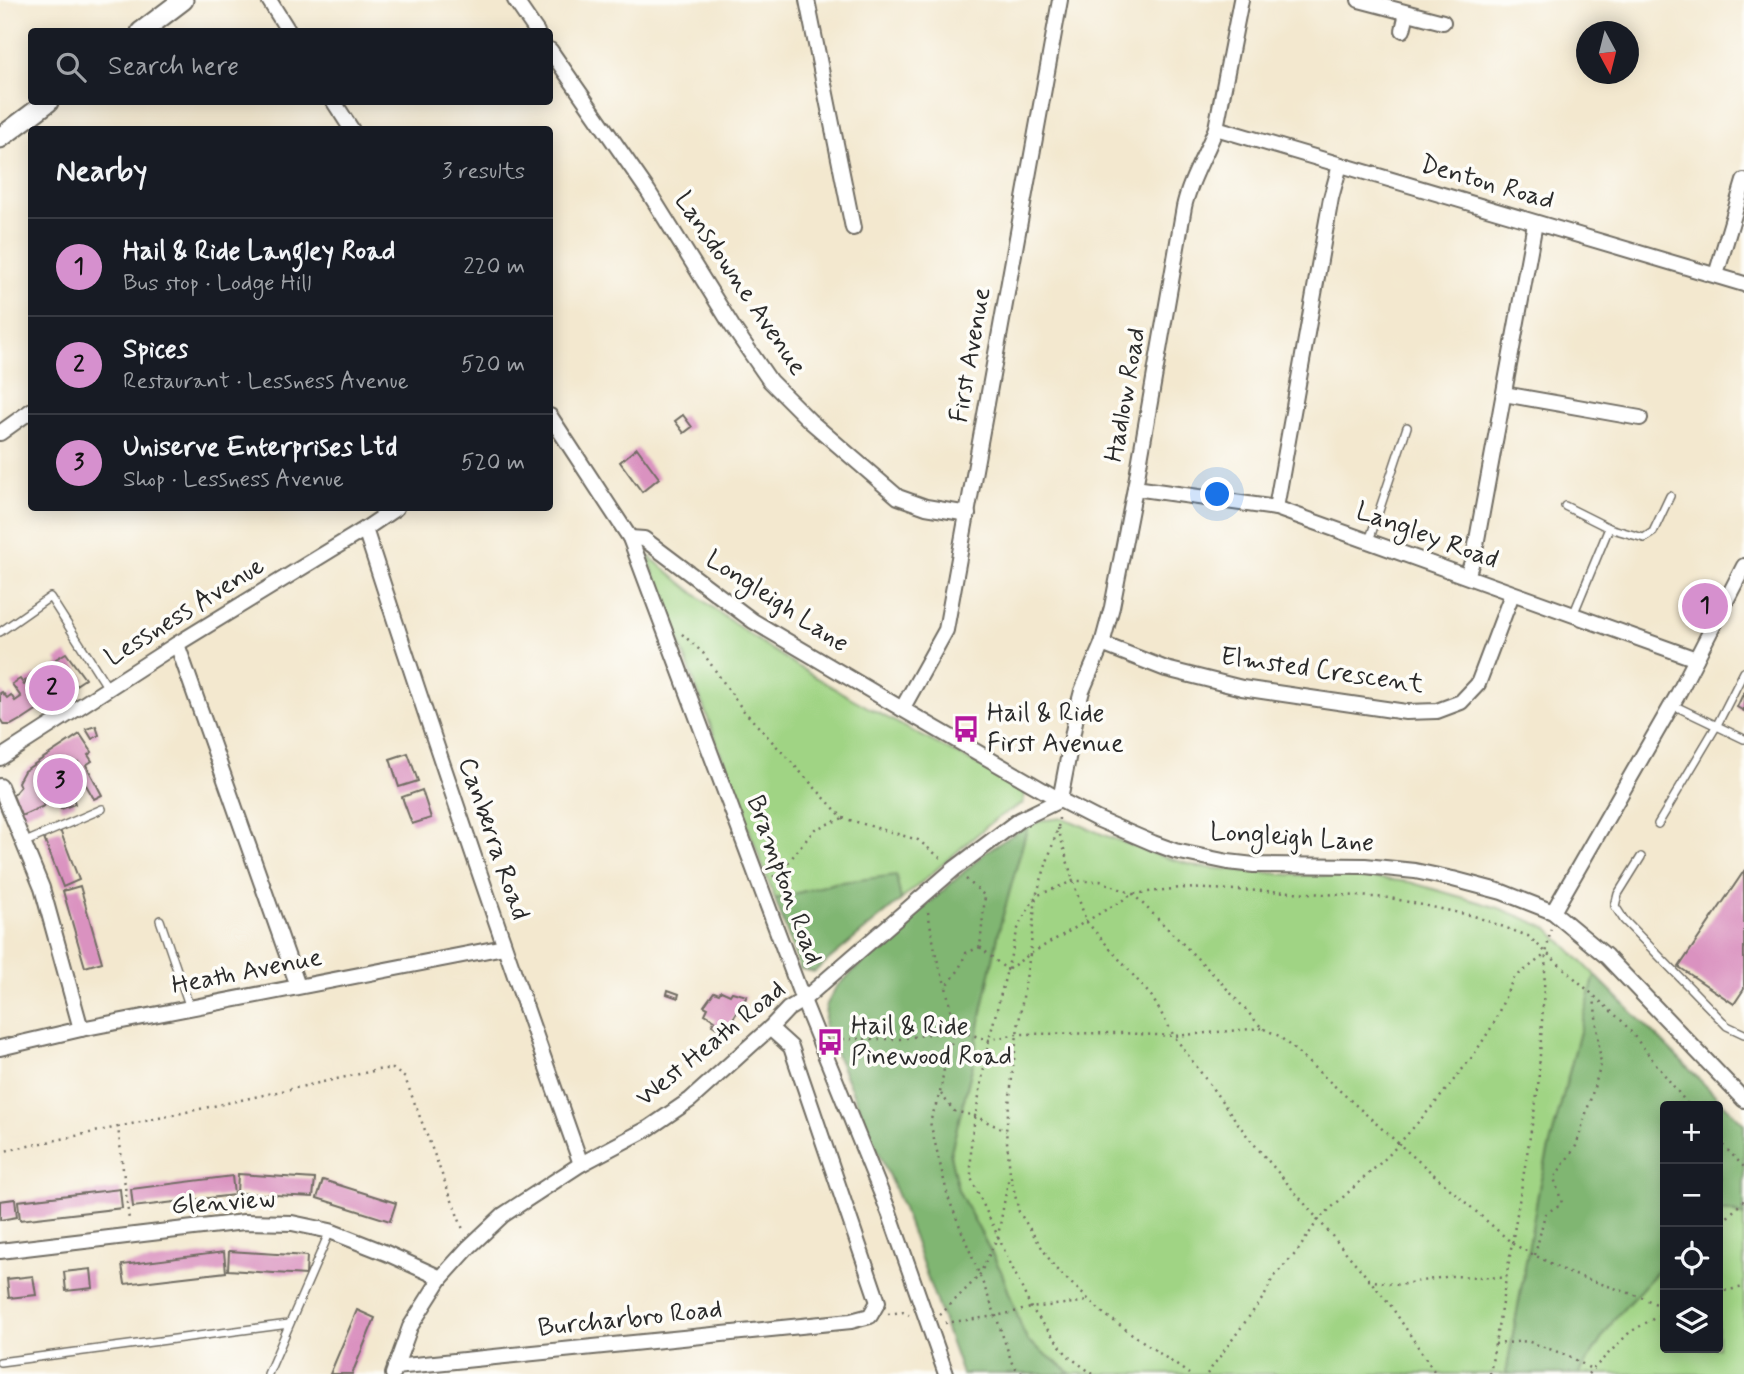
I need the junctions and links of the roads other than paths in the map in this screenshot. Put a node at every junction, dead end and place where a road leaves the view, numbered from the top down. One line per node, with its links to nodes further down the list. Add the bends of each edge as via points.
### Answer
1 (183, 0): 10 (street)
2 (269, 0): 11 (street)
3 (516, 0): 12 (street)
4 (807, 0): 23 (street)
5 (1060, 0): 37 (street, First Avenue)
6 (1241, 0): 18 (street, Hadlow Road)
7 (1359, 0): 8 (street)
8 (1407, 13): 9 (street); 13 (street)
9 (1443, 22)
10 (146, 28)
11 (286, 28)
12 (534, 28)
13 (1403, 30)
14 (553, 54): 37 (street, Lansdowne Avenue, via 648,191 770,381 898,496 926,507)
15 (44, 105): 19 (street)
16 (336, 105): 17 (street)
17 (349, 126)
18 (1216, 128): 20 (street, Denton Road); 32 (street, Hadlow Road, via 1184,207)
19 (0, 138)
20 (1340, 165): 22 (street, Denton Road); 35 (street)
21 (1744, 181): 24 (street)
22 (1535, 223): 24 (street, Denton Road); 26 (street)
23 (853, 228)
24 (1716, 275): 25 (street, Denton Road)
25 (1744, 284)
26 (1504, 394): 28 (street); 43 (street)
27 (28, 413): 31 (street)
28 (1640, 418)
29 (553, 421): 40 (street, Brampton Road)
30 (1407, 426): 41 (lane)
31 (0, 433)
32 (1135, 488): 35 (street, Langley Road); 48 (street, Hadlow Road)
33 (1670, 496): 38 (lane, via 1653,532 1644,538)
34 (1565, 506): 38 (lane)
35 (1276, 508): 41 (street, Langley Road)
36 (392, 511): 39 (street, Lessness Avenue)
37 (968, 514): 53 (street, First Avenue, via 946,630)
38 (1608, 528): 45 (lane)
39 (365, 529): 47 (street, Lessness Avenue); 65 (street, Canberra Road)
40 (630, 538): 53 (street, Longleigh Lane, via 644,540 753,621); 67 (street, Brampton Road)
41 (1368, 541): 43 (street, Langley Road)
42 (1744, 566): 49 (street)
43 (1467, 576): 44 (street, Langley Road)
44 (1512, 594): 45 (street, Langley Road); 48 (street, Elmsted Crescent, via 1478,684 1461,702 1437,711 1406,712 1242,688 1166,669)
45 (1573, 616): 49 (street, Langley Road)
46 (0, 632): 51 (lane, via 50,597)
47 (177, 644): 51 (street, Lessness Avenue); 66 (street)
48 (1102, 644): 58 (street, Hadlow Road, via 1082,691)
49 (1696, 659): 52 (street)
50 (1744, 672): 54 (lane)
51 (108, 688): 56 (street, Lessness Avenue)
52 (1672, 705): 54 (lane); 63 (street)
53 (902, 709): 58 (street, Longleigh Lane)
54 (1717, 725): 55 (lane); 60 (lane)
55 (1744, 739)
56 (0, 758)
57 (0, 786): 61 (street)
58 (1060, 800): 63 (street, Longleigh Lane, via 1153,843 1202,858 1254,865 1364,866 1415,872 1503,892); 67 (street, West Heath Road, via 1020,820 954,869)
59 (102, 809): 61 (lane)
60 (1658, 824)
61 (23, 843): 70 (street, via 42,888)
62 (1641, 857): 71 (lane, via 1615,906 1727,1027)
63 (1553, 912): 73 (street, Longleigh Lane, via 1606,956)
64 (160, 920): 68 (lane)
65 (504, 947): 66 (street, Heath Avenue); 74 (street, Canberra Road)
66 (298, 986): 68 (street, Heath Avenue)
67 (803, 1000): 69 (street, West Heath Road); 82 (street, Brampton Road, via 889,1212)
68 (191, 1008): 70 (street, Heath Avenue)
69 (770, 1028): 74 (street, West Heath Road, via 690,1100); 80 (street, Burcharbro Road, via 791,1047 878,1302 870,1316)
70 (81, 1029): 72 (street, Heath Avenue)
71 (1744, 1034)
72 (0, 1048)
73 (1744, 1100)
74 (581, 1164): 77 (street, West Heath Road, via 503,1216)
75 (330, 1231): 76 (street, Glenview, via 292,1223 244,1222); 77 (street, Glenview); 78 (lane)
76 (0, 1251)
77 (441, 1278): 80 (street, West Heath Road, via 410,1327)
78 (289, 1324): 79 (lane); 81 (lane)
79 (0, 1362)
80 (394, 1371)
81 (268, 1374)
82 (946, 1374)

